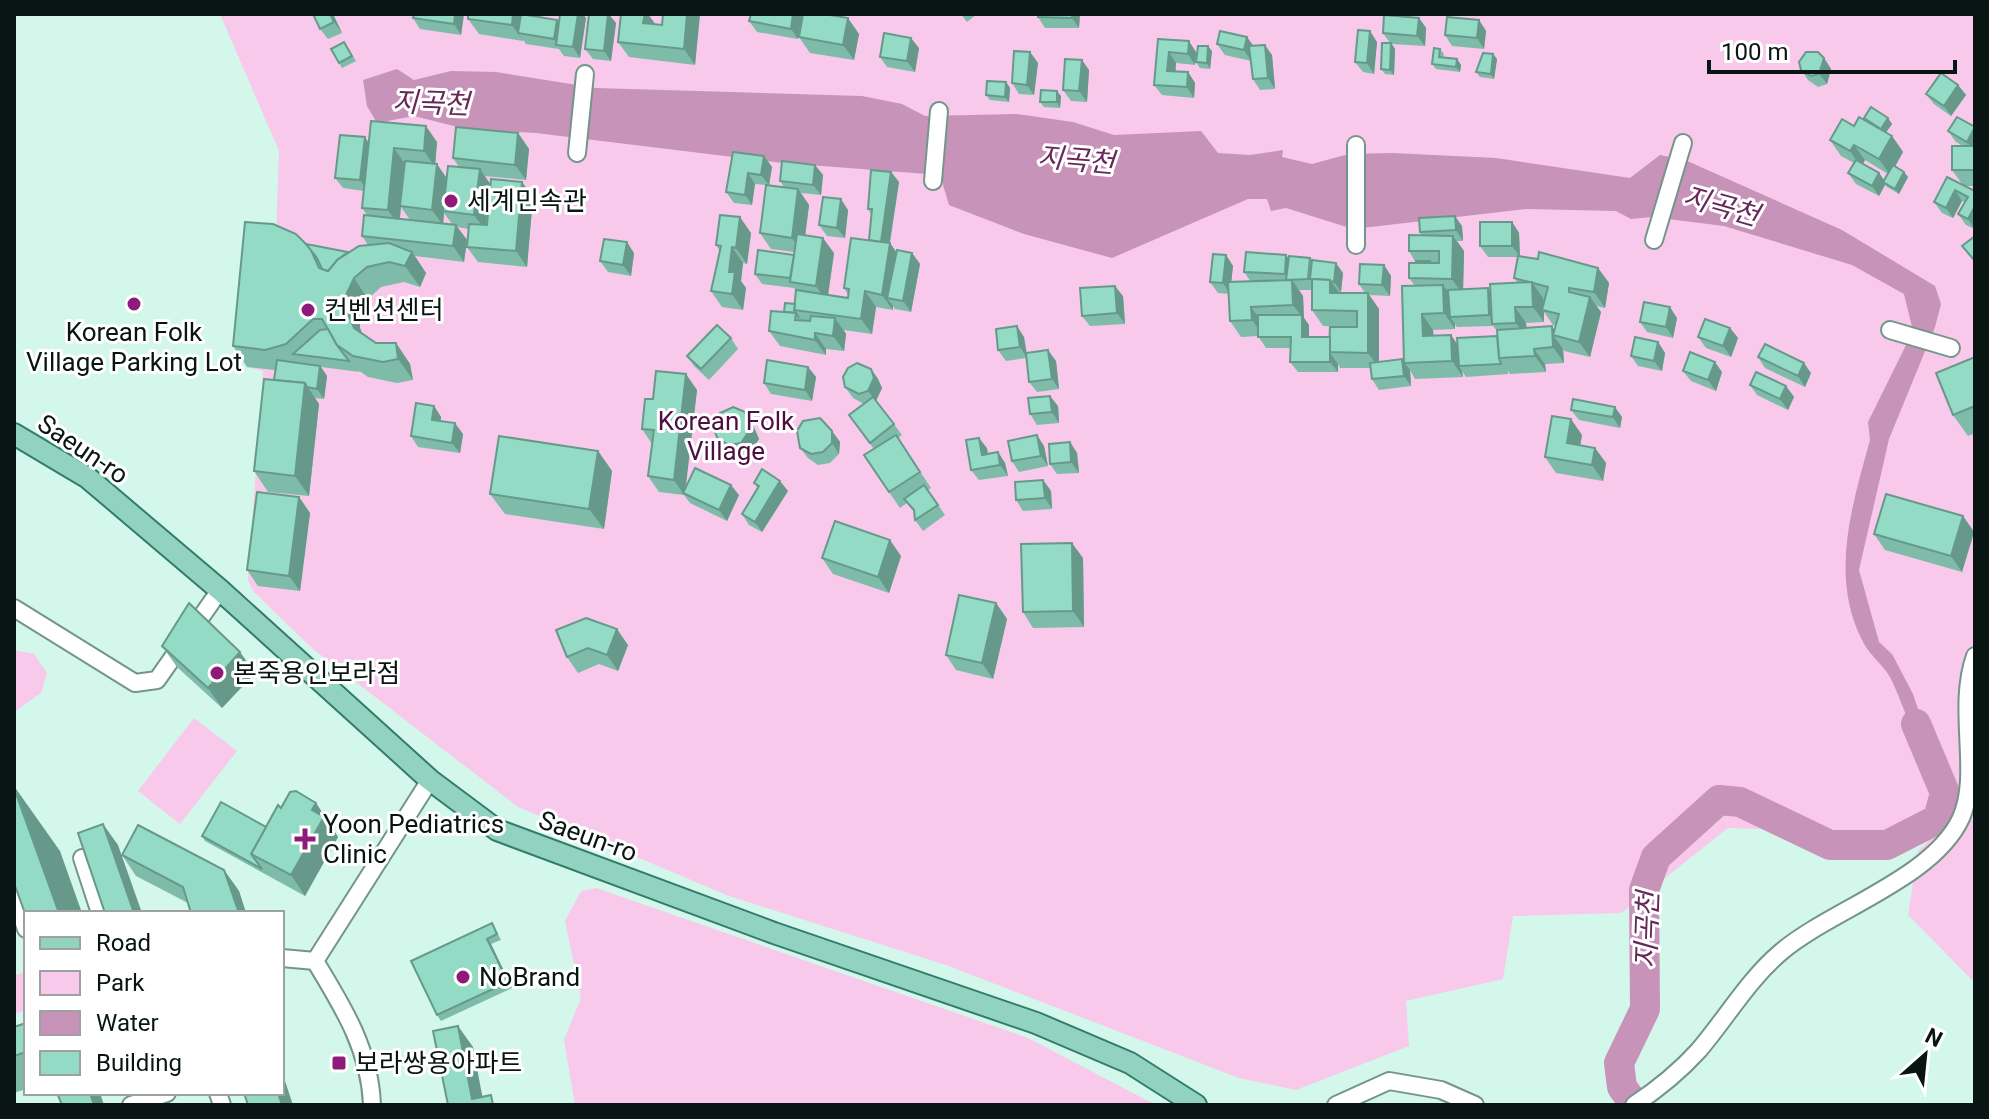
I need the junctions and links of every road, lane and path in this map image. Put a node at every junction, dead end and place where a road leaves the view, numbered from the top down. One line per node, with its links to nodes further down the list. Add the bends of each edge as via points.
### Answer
1 (585, 74): 5 (street)
2 (939, 111): 6 (street)
3 (1683, 143): 7 (street)
4 (1356, 145): 8 (street)
5 (577, 153)
6 (933, 181)
7 (1654, 240)
8 (1356, 245)
9 (1890, 330): 10 (street)
10 (1951, 348)
11 (14, 434): 12 (main road, Saeun-ro, via 88,478)
12 (220, 590): 13 (street, via 157,680 137,684); 15 (main road, Saeun-ro)
13 (14, 608)
14 (1975, 656): 28 (street, via 1967,678 1968,797 1960,821 1941,846 1891,885 1783,950 1747,985 1688,1062)
15 (430, 780): 21 (street); 25 (main road, Saeun-ro, via 497,830 1036,1023 1130,1063)
16 (82, 858): 18 (street)
17 (14, 895): 19 (street)
18 (99, 911)
19 (21, 925)
20 (284, 958): 21 (street)
21 (315, 961): 24 (street, via 347,1013 371,1073)
22 (161, 1095): 23 (street)
23 (129, 1105)
24 (372, 1105)
25 (1196, 1105)
26 (1336, 1105): 27 (street, via 1389,1081 1441,1090)
27 (1475, 1105)
28 (1634, 1105)

